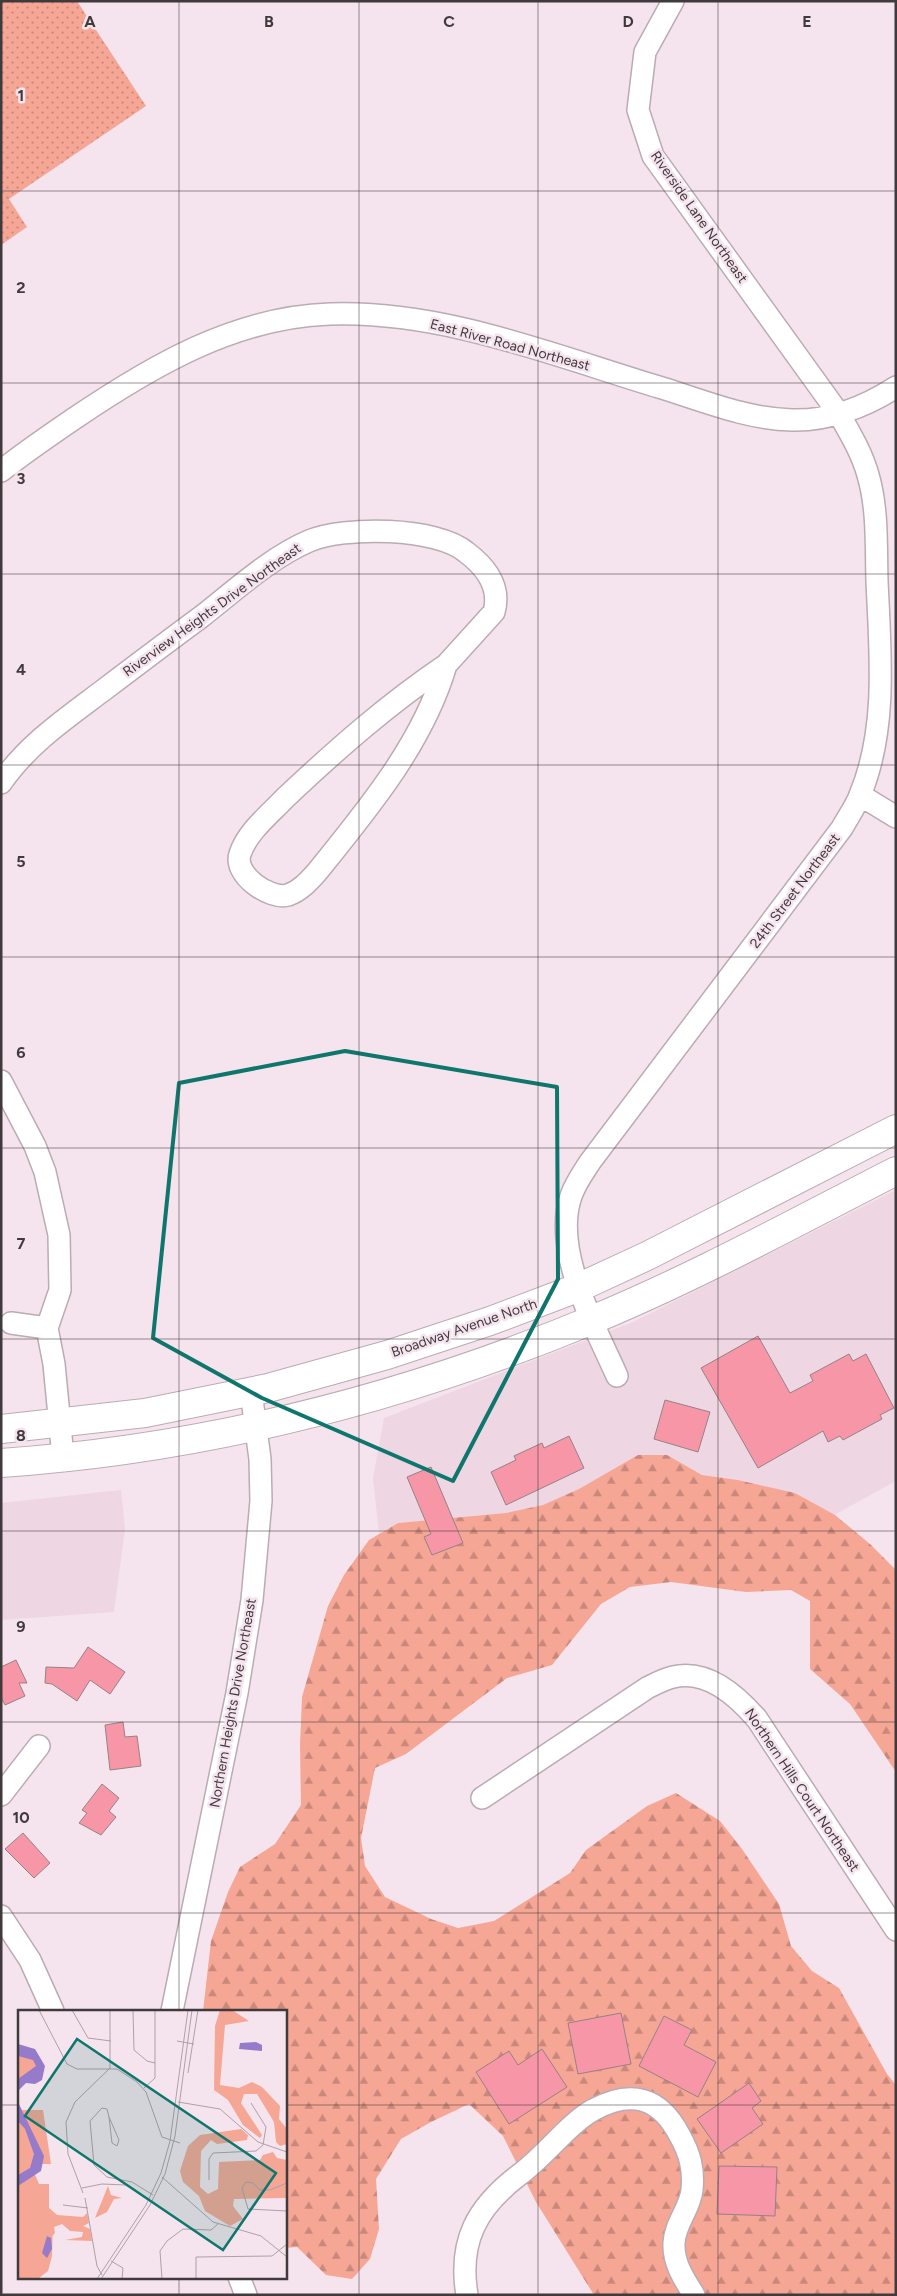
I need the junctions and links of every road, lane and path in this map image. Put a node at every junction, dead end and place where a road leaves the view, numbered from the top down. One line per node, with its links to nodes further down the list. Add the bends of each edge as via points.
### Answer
1 (673, 1): 3 (street, Riverside Lane Northeast, via 645,52 638,110 653,156)
2 (896, 387): 3 (street, East River Road Northeast)
3 (839, 414): 4 (street, East River Road Northeast, via 795,420 753,416 450,326 382,315 329,314 285,320 233,333 177,356 102,400); 7 (street, 24th Street Northeast, via 868,474 875,520 879,703 871,758)
4 (1, 471)
5 (446, 665): 5 (street, Riverview Heights Drive Northeast, via 372,719 252,833 238,856 240,866 255,886 278,896 287,895 307,884 384,785 416,737 432,707); 6 (street, Riverview Heights Drive Northeast, via 494,612 497,601 495,588 479,563 465,550 448,541 426,536 350,533 310,540 264,569 63,720 24,754)
6 (1, 783)
7 (860, 795): 8 (street); 12 (street, 24th Street Northeast, via 842,828 582,1176 567,1212 566,1236)
8 (896, 817)
9 (1, 1081): 15 (street, via 36,1146 57,1228 60,1290)
10 (896, 1130): 12 (main road, Broadway Avenue North)
11 (896, 1171): 13 (main road)
12 (580, 1287): 13 (street, 24th Street Northeast); 17 (main road, Broadway Avenue North, via 387,1355)
13 (593, 1320): 16 (street, 24th Street Northeast); 19 (main road, via 459,1370)
14 (11, 1323): 15 (street)
15 (47, 1328): 18 (street)
16 (617, 1376)
17 (250, 1392): 18 (main road, Broadway Avenue North, via 146,1413); 19 (street, Northern Heights Drive Northeast)
18 (59, 1423): 20 (main road, Broadway Avenue North); 21 (street)
19 (257, 1427): 21 (main road); 29 (street, Northern Heights Drive Northeast, via 261,1501 252,1600 235,1703)
20 (1, 1429)
21 (63, 1457): 22 (main road)
22 (1, 1463)
23 (39, 1746): 24 (street)
24 (1, 1795)
25 (482, 1798): 27 (street, Northern Hills Court Northeast, via 647,1688 673,1677 697,1676 737,1696 757,1718)
26 (1, 1916): 28 (street, via 30,1960)
27 (896, 1930)
28 (53, 2010)
29 (172, 2010)
30 (239, 2278): 31 (street)
31 (246, 2295)
32 (466, 2295): 33 (street, via 463,2272 466,2247 475,2221 489,2201 590,2111 628,2098 662,2108 689,2153 693,2170 692,2193 676,2227 674,2243 676,2260)
33 (694, 2295)

